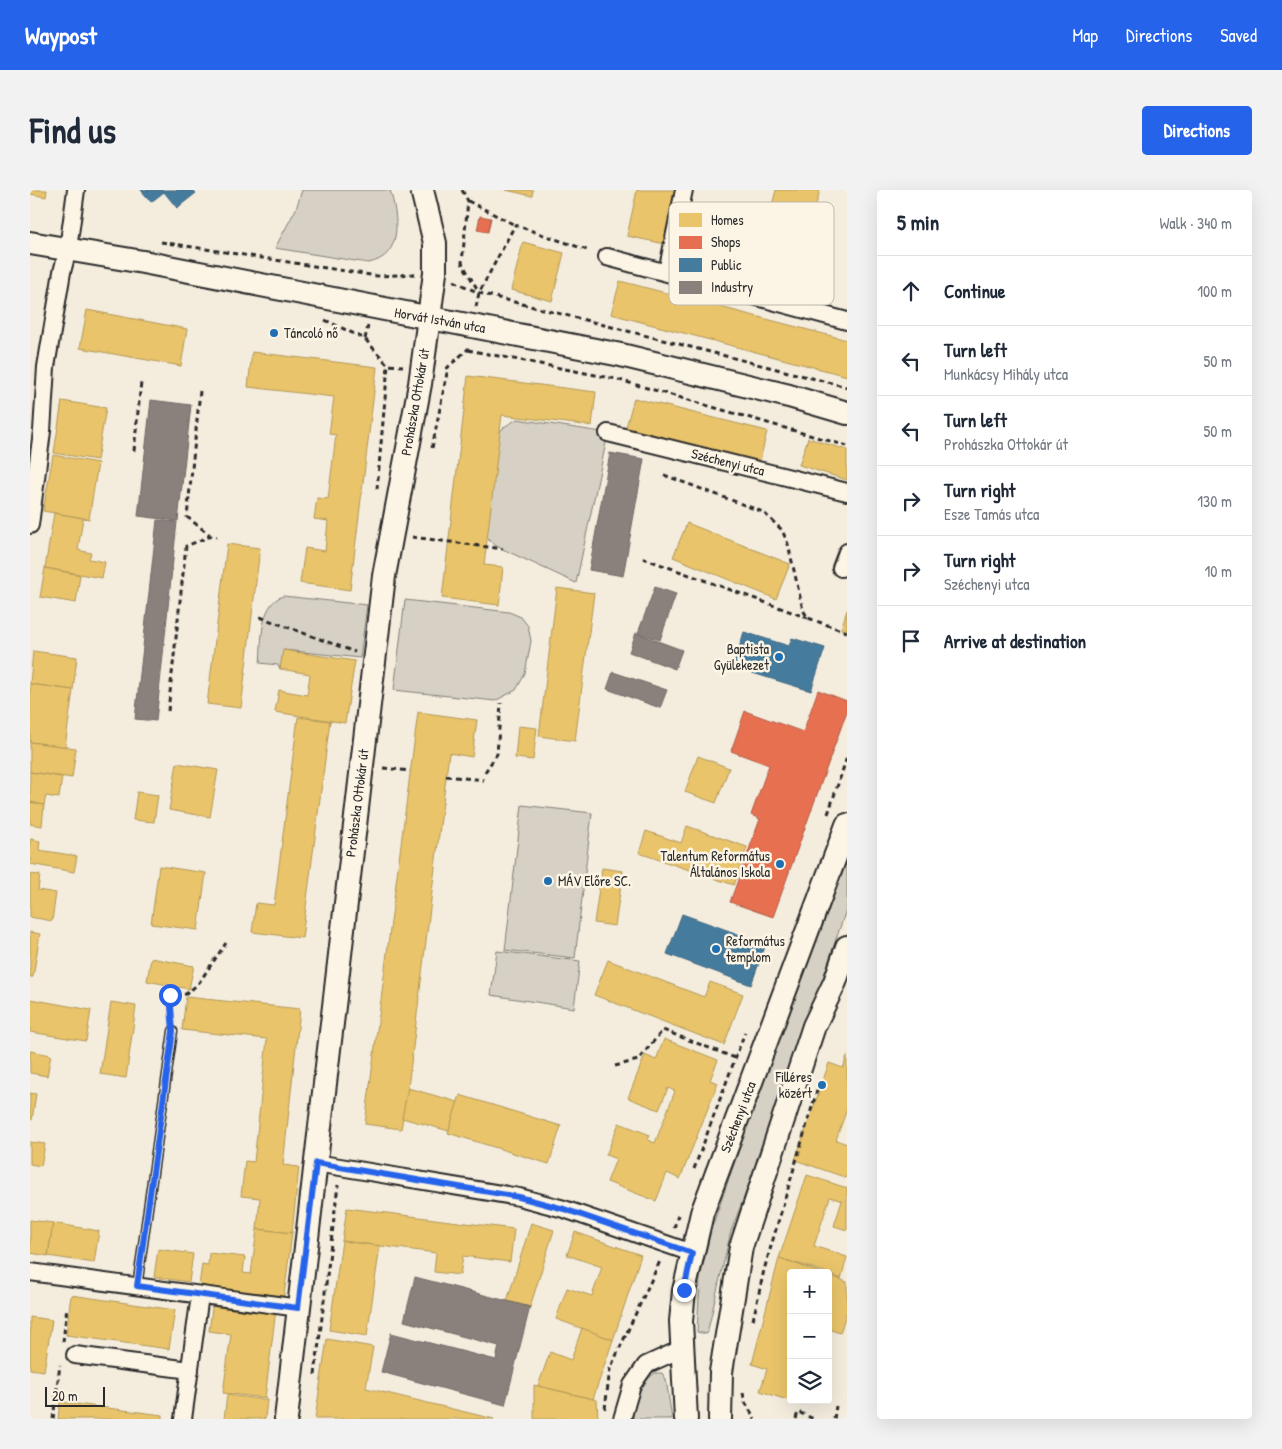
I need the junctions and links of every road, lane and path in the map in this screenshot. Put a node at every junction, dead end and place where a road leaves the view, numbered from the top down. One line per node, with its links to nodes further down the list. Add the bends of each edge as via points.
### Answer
1 (76, 190): 8 (street)
2 (422, 190): 12 (main road, Prohászka Ottokár út, via 435,243)
3 (462, 190): 4 (path)
4 (468, 202): 5 (path); 13 (path, via 462,263)
5 (515, 225): 9 (path); 13 (path)
6 (160, 242): 12 (path, via 377,276)
7 (30, 243): 8 (main road, Horvát István utca)
8 (68, 249): 16 (main road, Horvát István utca); 24 (street)
9 (607, 257): 11 (street)
10 (669, 262): 11 (street)
11 (667, 272)
12 (435, 273): 13 (path); 16 (main road, Prohászka Ottokár út)
13 (479, 293): 21 (path)
14 (788, 305): 17 (street)
15 (321, 318): 18 (path, via 365,339)
16 (430, 318): 19 (main road, Prohászka Ottokár út); 23 (main road, Horvát István utca, via 621,355)
17 (847, 321)
18 (388, 365): 19 (path); 30 (path)
19 (421, 368): 26 (path, via 448,368 468,350 616,379); 58 (main road, Prohászka Ottokár út, via 384,576)
20 (141, 382): 27 (path)
21 (847, 387)
22 (200, 391): 32 (path, via 187,517)
23 (847, 413)
24 (36, 430): 31 (street)
25 (608, 433): 29 (street, Széchenyi utca)
26 (847, 446)
27 (134, 451)
28 (664, 475): 40 (path, via 763,512 782,530 796,571 803,610)
29 (847, 492)
30 (376, 493)
31 (30, 525)
32 (211, 536): 33 (path); 44 (path, via 186,546)
33 (217, 537)
34 (412, 537): 35 (path)
35 (503, 549)
36 (847, 552): 38 (street)
37 (643, 558): 40 (path)
38 (841, 568)
39 (260, 617): 42 (path)
40 (808, 618): 41 (path)
41 (847, 632)
42 (360, 654)
43 (500, 703): 47 (path, via 497,754)
44 (168, 711)
45 (379, 768): 46 (path)
46 (410, 771)
47 (485, 772)
48 (446, 776): 49 (path)
49 (484, 780)
50 (847, 825): 56 (main road, Széchenyi utca)
51 (226, 943): 53 (path, via 198,984 186,994 170,995)
52 (847, 947): 80 (main road, via 836,982 814,1026 740,1248 721,1372)
53 (173, 1031): 65 (lane)
54 (734, 1057): 55 (path, via 663,1030 638,1060); 56 (path); 60 (path)
55 (615, 1066)
56 (756, 1068): 63 (main road, Széchenyi utca, via 702,1213)
57 (820, 1082): 68 (path, via 782,1204)
58 (316, 1163): 59 (street); 67 (main road, Prohászka Ottokár út)
59 (340, 1167): 62 (street, via 519,1197); 72 (path)
60 (693, 1172)
61 (680, 1208): 62 (path)
62 (668, 1245): 63 (street); 75 (path, via 610,1369)
63 (692, 1253): 69 (main road, Széchenyi utca, via 684,1298)
64 (30, 1272): 65 (street)
65 (137, 1286): 66 (street)
66 (200, 1295): 67 (street); 71 (street)
67 (298, 1308): 77 (main road, Prohászka Ottokár út)
68 (752, 1323)
69 (681, 1349): 78 (street, via 646,1365 632,1385); 79 (main road, Széchenyi utca)
70 (75, 1355): 71 (street)
71 (190, 1370): 76 (street)
72 (314, 1381)
73 (742, 1386): 81 (path, via 745,1402)
74 (836, 1406): 84 (path)
75 (605, 1411)
76 (184, 1419)
77 (286, 1419)
78 (622, 1419)
79 (686, 1419)
80 (720, 1419)
81 (755, 1419)
82 (796, 1419): 83 (path, via 798,1412)
83 (814, 1419)
84 (834, 1419)

